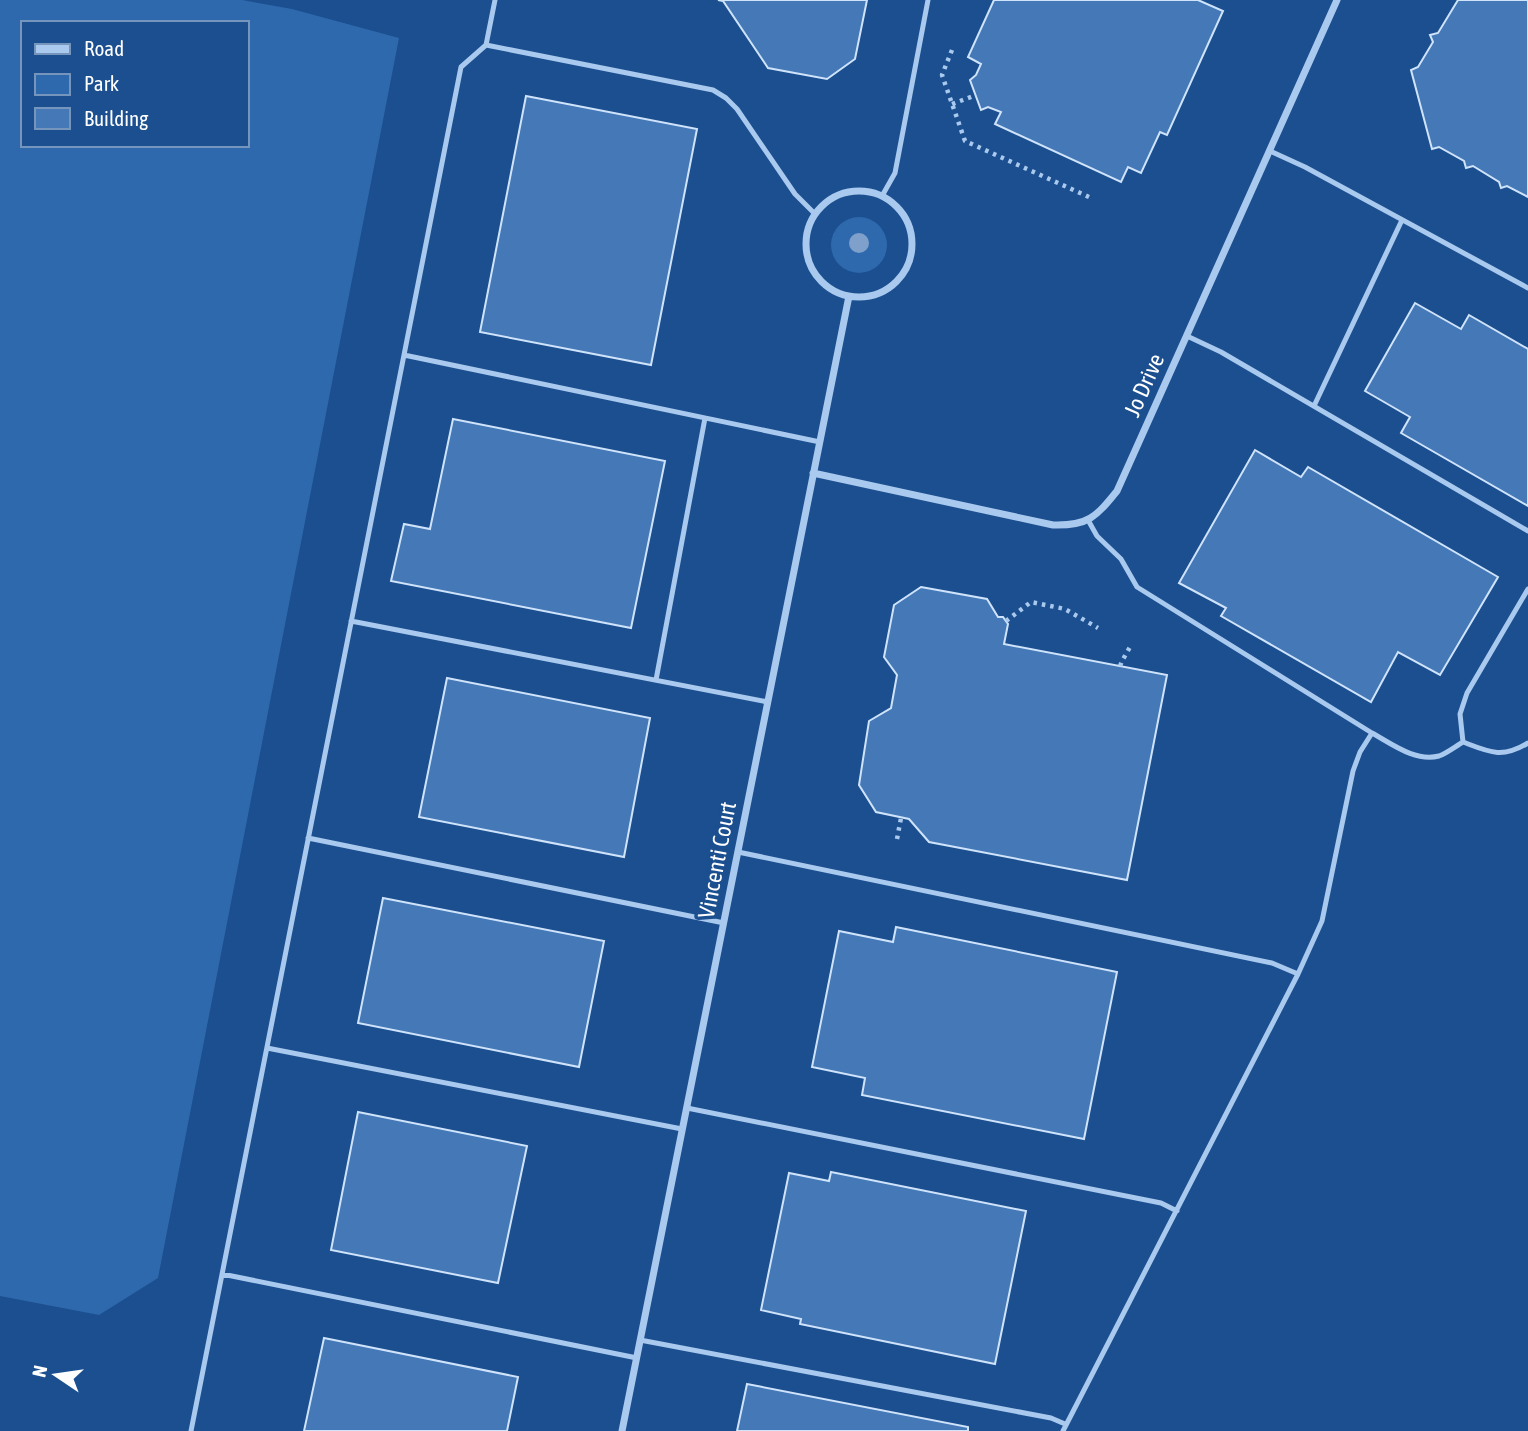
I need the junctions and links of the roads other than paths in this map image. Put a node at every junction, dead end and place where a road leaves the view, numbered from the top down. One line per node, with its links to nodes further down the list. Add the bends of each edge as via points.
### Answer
1 (495, 0): 4 (lane)
2 (928, 0): 6 (lane, via 895,173)
3 (1337, 0): 5 (street, Jo Drive)
4 (486, 45): 7 (lane, via 713,90 737,109 795,194); 12 (lane, via 461,67)
5 (1270, 151): 8 (lane); 11 (street, Jo Drive)
6 (882, 196): 7 (street, via 845,192 828,200); 10 (street, via 896,205 911,233 907,266 898,281 883,292)
7 (815, 214): 10 (street, via 806,247 810,264 832,290)
8 (1402, 220): 9 (lane); 13 (lane)
9 (1528, 288)
10 (849, 296): 15 (street, Vincenti Court)
11 (1187, 336): 13 (lane); 17 (street, Jo Drive, via 1117,491)
12 (404, 355): 14 (lane); 20 (lane)
13 (1314, 406): 18 (lane)
14 (705, 418): 15 (lane); 21 (lane)
15 (820, 442): 16 (street, Vincenti Court)
16 (813, 473): 17 (street, via 1053,525); 22 (street, Vincenti Court)
17 (1088, 520): 23 (lane, via 1121,559 1137,587)
18 (1528, 531)
19 (1528, 589): 24 (lane, via 1467,693 1460,714)
20 (352, 621): 21 (lane); 26 (lane)
21 (656, 680): 22 (lane)
22 (768, 702): 27 (street, Vincenti Court)
23 (1372, 733): 24 (lane, via 1410,754 1427,757); 29 (lane, via 1353,771 1322,921)
24 (1463, 741): 25 (lane, via 1503,753)
25 (1528, 743)
26 (308, 838): 28 (lane); 30 (lane)
27 (738, 852): 28 (street, Vincenti Court); 29 (lane, via 1272,963)
28 (724, 923): 31 (street, Vincenti Court)
29 (1298, 974): 33 (lane)
30 (267, 1048): 32 (lane); 34 (lane)
31 (687, 1108): 32 (street, Vincenti Court); 33 (lane, via 1161,1203)
32 (682, 1129): 35 (street, Vincenti Court)
33 (1177, 1211): 37 (lane)
34 (222, 1274): 36 (lane); 38 (lane)
35 (640, 1340): 36 (street, Vincenti Court); 37 (lane, via 1051,1418)
36 (637, 1358): 39 (street, Vincenti Court)
37 (1064, 1428)
38 (191, 1431)
39 (622, 1431)

